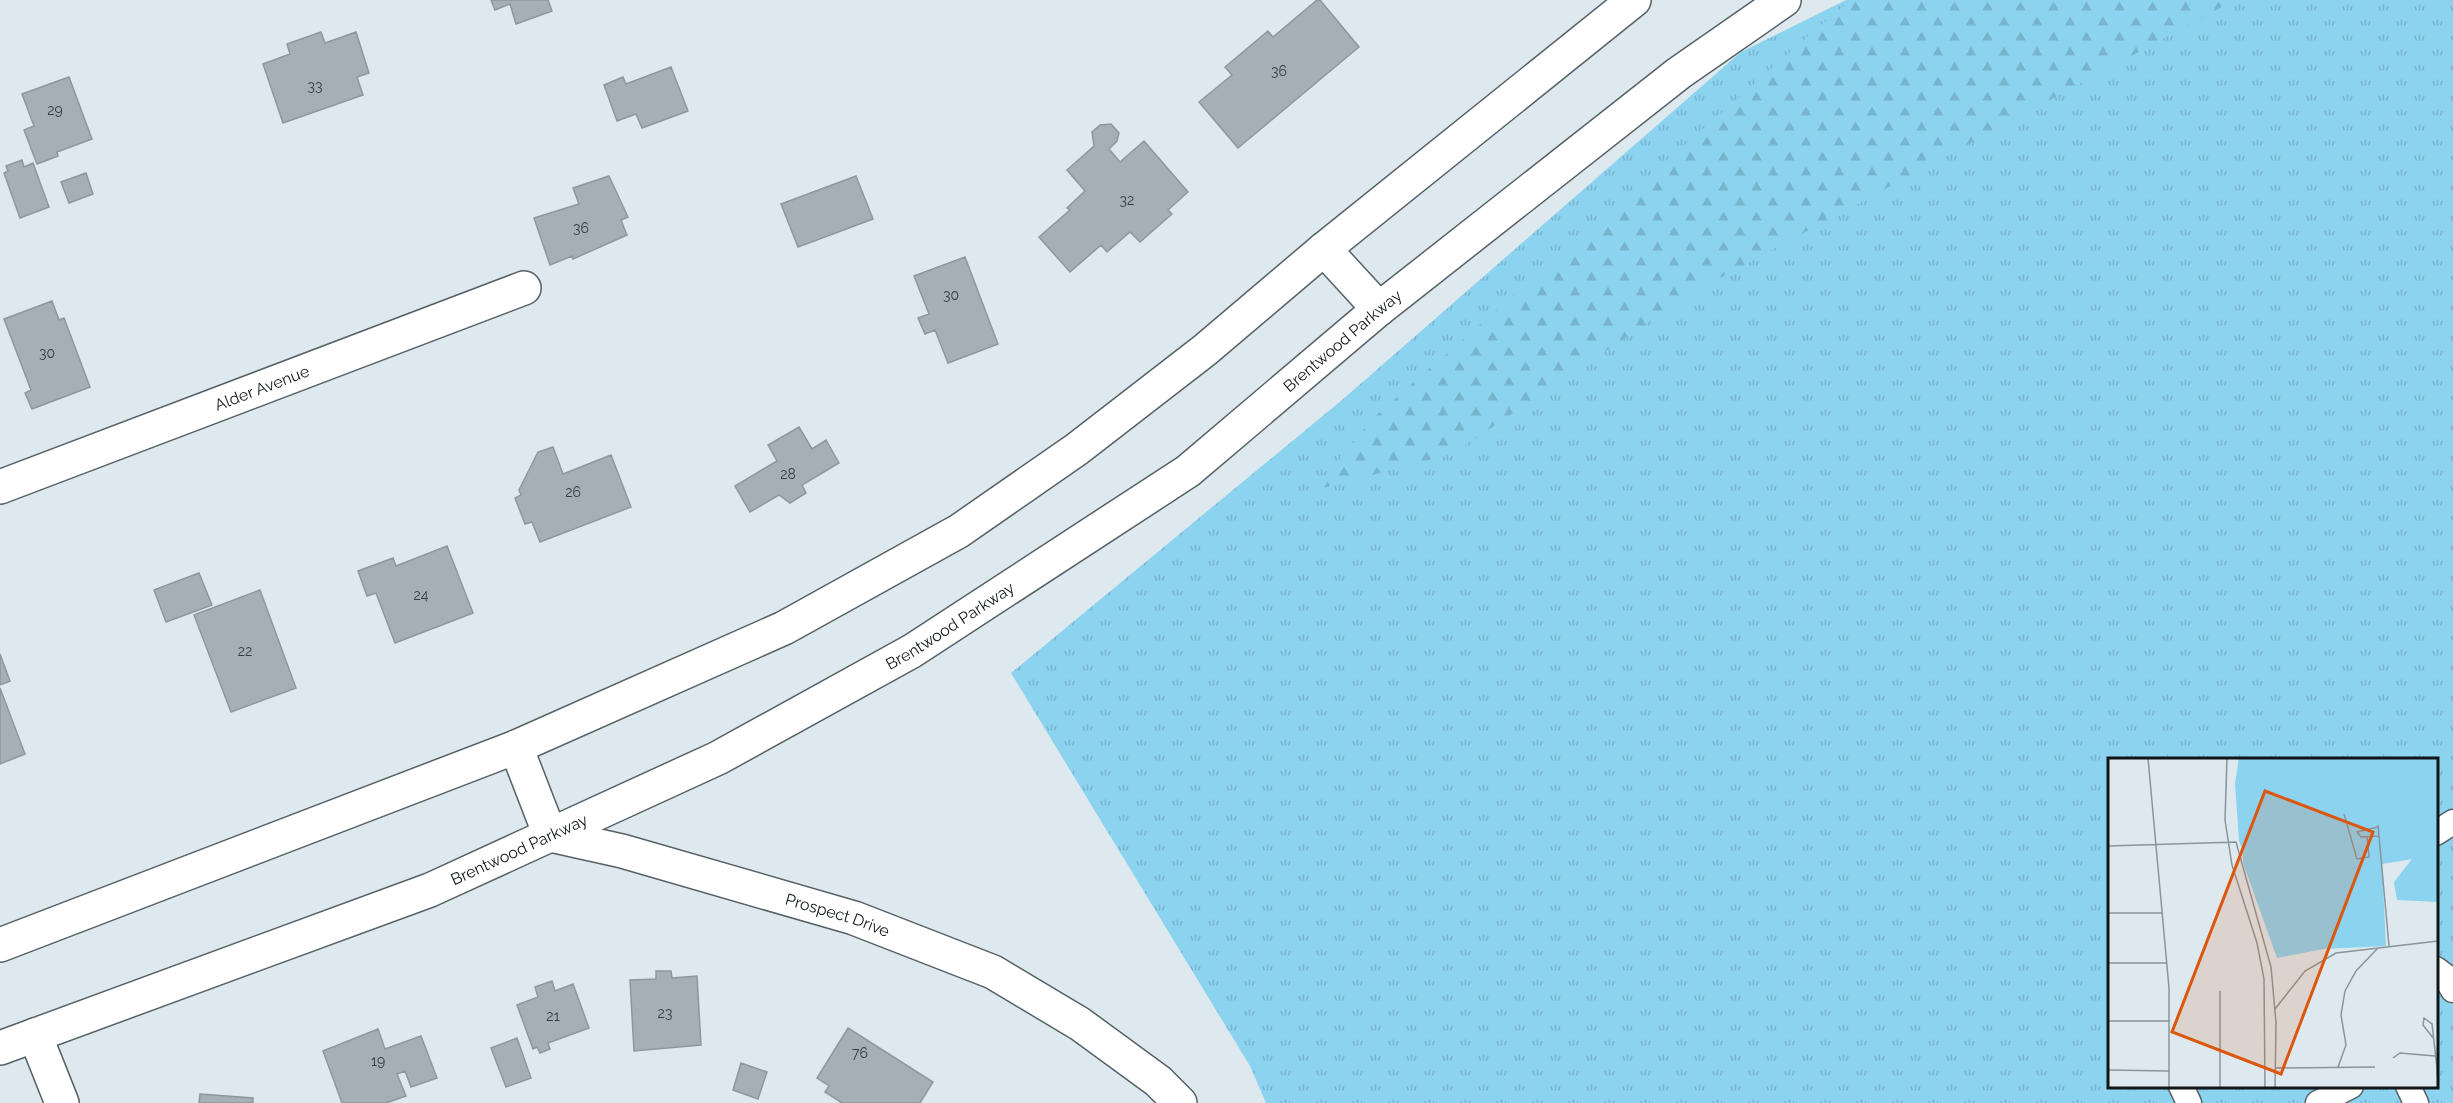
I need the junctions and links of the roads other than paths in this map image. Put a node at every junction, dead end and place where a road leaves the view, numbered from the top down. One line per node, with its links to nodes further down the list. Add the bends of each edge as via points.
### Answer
1 (1634, 0): 3 (street)
2 (1784, 0): 5 (street, Brentwood Parkway, via 1679,74)
3 (1324, 249): 5 (street); 7 (street, via 1205,350 1095,435 959,531 784,628)
4 (524, 288): 6 (street, Alder Avenue)
5 (1379, 309): 10 (street, Brentwood Parkway, via 1188,471 912,651 718,758)
6 (0, 487)
7 (516, 747): 10 (street); 11 (street)
8 (2453, 822): 9 (lane)
9 (2438, 831)
10 (550, 835): 14 (street, Brentwood Parkway, via 430,890); 20 (street, Prospect Drive, via 622,851 854,918 993,972 1080,1024 1158,1081)
11 (0, 945)
12 (2438, 970): 13 (lane)
13 (2453, 990)
14 (35, 1035): 15 (street, Brentwood Parkway); 19 (street)
15 (0, 1048)
16 (2182, 1088): 21 (lane)
17 (2347, 1088): 22 (lane)
18 (2409, 1088): 23 (lane)
19 (62, 1103)
20 (1180, 1103)
21 (2189, 1103)
22 (2318, 1103)
23 (2416, 1103)

